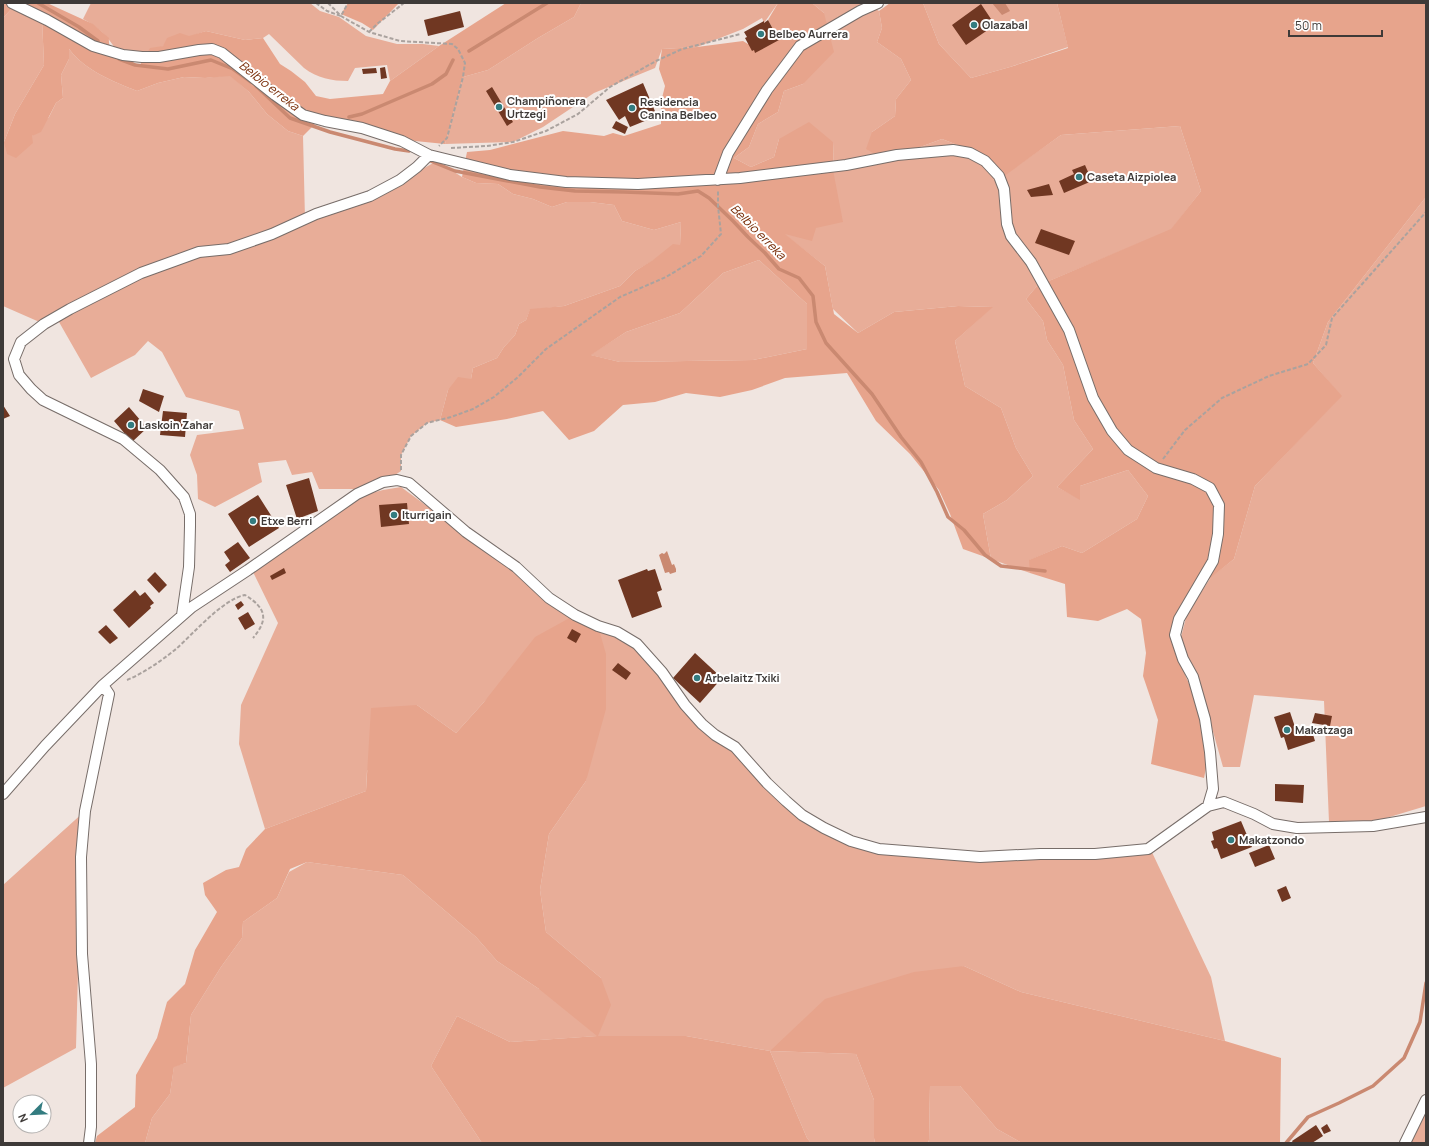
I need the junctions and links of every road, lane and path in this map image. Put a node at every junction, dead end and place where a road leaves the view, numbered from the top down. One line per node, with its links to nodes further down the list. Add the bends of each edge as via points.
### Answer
1 (12, 3): 11 (street, via 93,46 124,55 159,57 212,49 222,53 303,114 369,130 402,141)
2 (316, 3): 7 (path)
3 (328, 3): 7 (path)
4 (348, 3): 7 (path)
5 (404, 3): 8 (path)
6 (878, 3): 12 (street, via 800,46 767,90 728,153)
7 (341, 16): 8 (path)
8 (369, 32): 11 (path, via 400,41 452,44 465,63 447,138)
9 (740, 34): 10 (path, via 682,49 656,61 610,88 578,114 546,131 513,142)
10 (450, 148)
11 (429, 155): 12 (street, via 510,175 566,182 638,184); 16 (street, via 400,180 370,196 316,214 272,234 229,249 199,252 141,273 44,324 22,342 14,359 19,375 31,390 43,400 123,439 160,470 184,497 190,514 190,526 189,567)
12 (718, 180): 14 (street, via 953,150 970,152 986,161 999,176 1004,189 1007,224 1012,236 1031,262 1069,330 1093,398 1112,431 1128,450); 15 (path, via 721,234 701,256 666,277 620,298 546,349 494,397 473,409 428,423 411,436 401,454)
13 (1426, 212): 14 (path, via 1332,318 1326,345 1308,364 1269,376 1222,398 1185,430)
14 (1156, 468): 21 (street, via 1210,488 1219,505 1218,534 1213,561 1179,619 1175,635 1183,659 1194,678 1205,719 1213,789)
15 (402, 481): 16 (street, via 384,482 357,494); 21 (street, via 409,483 466,532 516,567 549,598 575,615 617,632 637,644 662,672 685,705 711,731 735,747 781,796 802,815 851,841 879,849 980,857 1095,854 1148,849)
16 (182, 615): 19 (street)
17 (253, 638): 18 (path, via 263,623 264,616 260,608 245,595 225,605 174,650)
18 (126, 680)
19 (102, 685): 20 (street); 24 (street, via 109,694 85,811 81,857 82,954 91,1064)
20 (3, 794)
21 (1208, 806): 22 (street, via 1224,802 1273,824 1297,828 1373,826)
22 (1426, 816)
23 (1426, 1100): 25 (street)
24 (89, 1143)
25 (1405, 1143)

